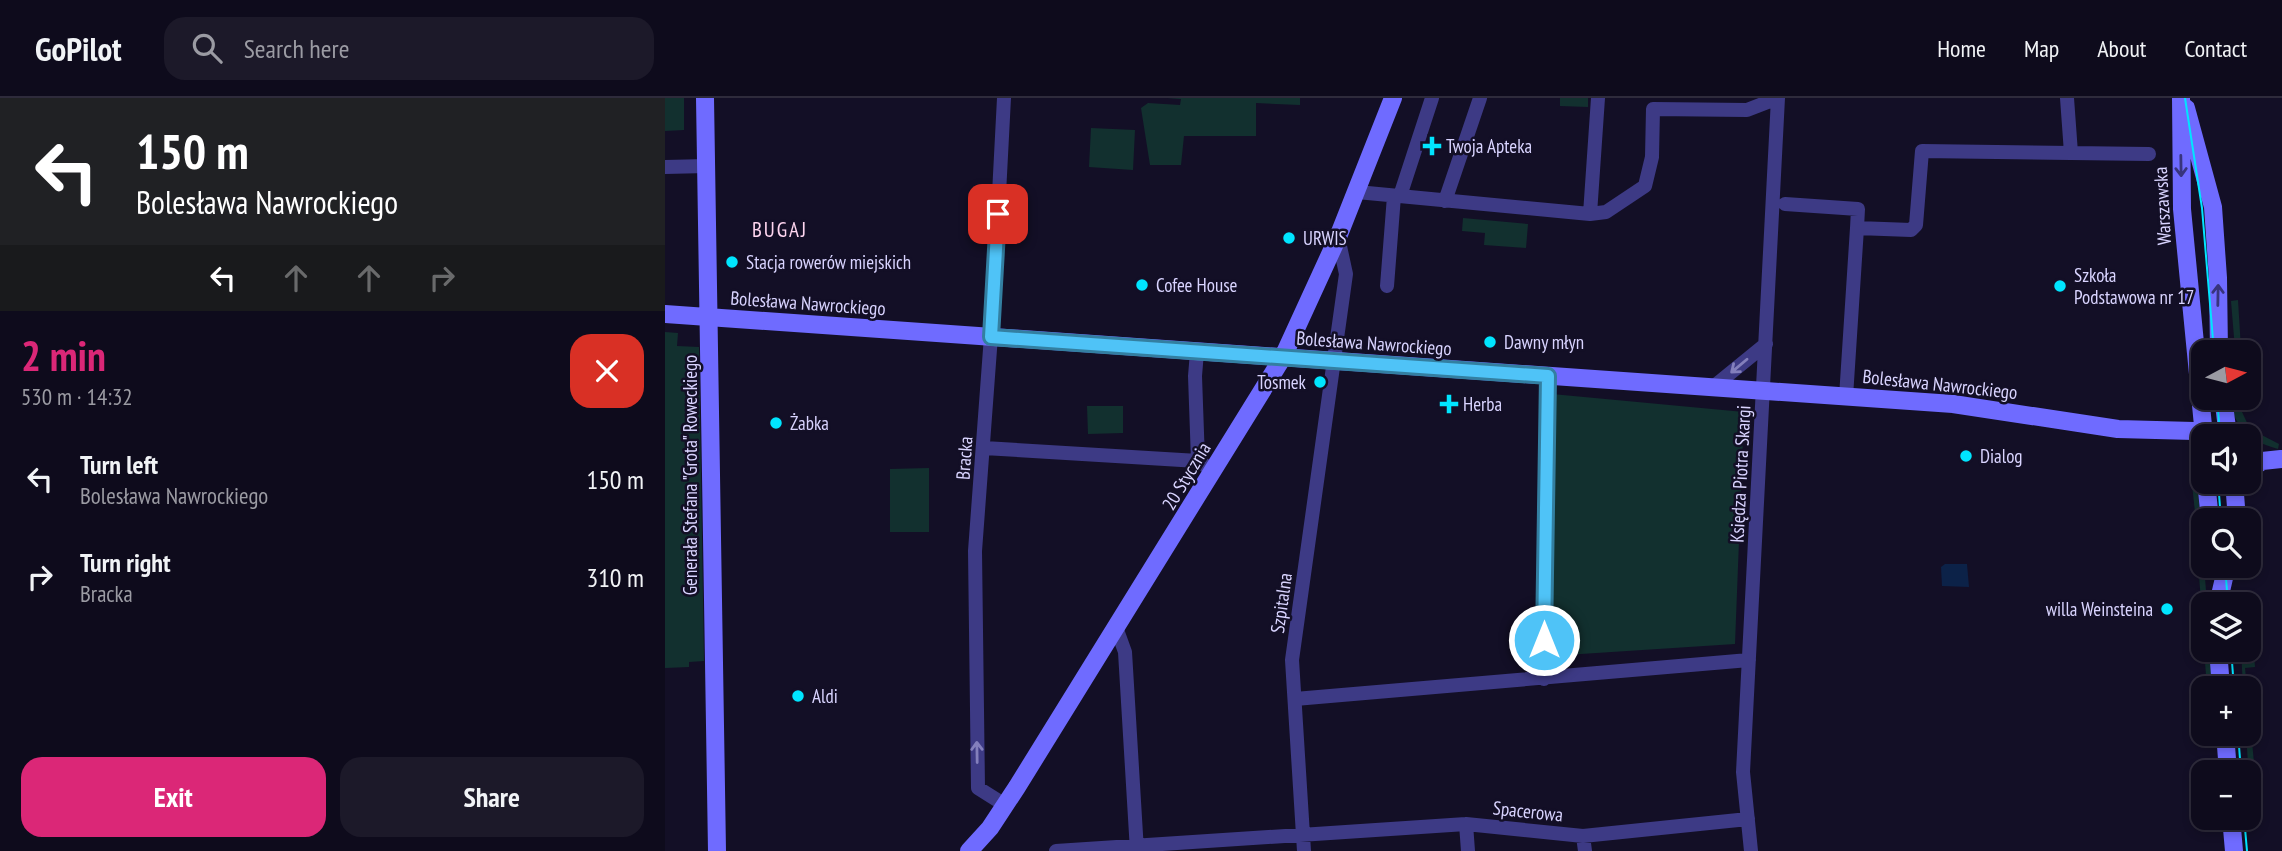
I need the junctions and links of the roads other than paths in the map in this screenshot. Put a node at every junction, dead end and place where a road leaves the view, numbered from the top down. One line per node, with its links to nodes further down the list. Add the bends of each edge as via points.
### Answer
1 (705, 98): 13 (street, Generała Stefana "Grota" Roweckiego)
2 (1004, 98): 25 (street, Bracka)
3 (1393, 98): 15 (street, 20 Stycznia)
4 (1432, 98): 16 (street)
5 (1480, 98): 17 (street)
6 (1598, 98): 19 (street)
7 (1778, 98): 10 (street, via 1747,110); 27 (street, Księdza Piotra Skargi)
8 (2067, 98): 11 (street)
9 (2183, 98): 26 (street, Warszawska, one-way to 9, via 2213,211); 35 (street, Warszawska, one-way to 35, via 2182,209)
10 (1712, 104): 19 (street, via 1653,109 1652,157 1644,186 1605,212)
11 (2071, 153): 12 (street); 20 (street, via 1922,151 1915,228)
12 (2149, 154)
13 (707, 166): 14 (street); 24 (street, Generała Stefana "Grota" Roweckiego)
14 (665, 167)
15 (1357, 192): 16 (street); 21 (street, 20 Stycznia)
16 (1397, 196): 17 (street); 22 (street)
17 (1445, 201): 19 (street)
18 (1785, 204): 20 (street, via 1858,209)
19 (1590, 214)
20 (1857, 228): 34 (street)
21 (1338, 237): 29 (street, 20 Stycznia); 30 (street, Szpitalna, via 1346,274)
22 (1387, 286)
23 (665, 314): 24 (street, Bolesława Nawrockiego)
24 (709, 318): 25 (street, Bolesława Nawrockiego); 58 (street, Generała Stefana "Grota" Roweckiego)
25 (991, 337): 28 (street, Bolesława Nawrockiego); 37 (street, Bracka)
26 (2219, 340)
27 (1766, 344): 32 (street, one-way to 32); 33 (street, Księdza Piotra Skargi)
28 (1197, 352): 29 (street, Bolesława Nawrockiego); 40 (street)
29 (1283, 357): 30 (street, Bolesława Nawrockiego); 42 (street, 20 Stycznia)
30 (1333, 362): 31 (street, Bolesława Nawrockiego); 50 (street, Szpitalna, via 1292,660)
31 (1548, 376): 32 (street, Bolesława Nawrockiego); 49 (street)
32 (1712, 388): 33 (street, Bolesława Nawrockiego)
33 (1763, 391): 34 (street, Bolesława Nawrockiego); 48 (street, Księdza Piotra Skargi)
34 (1846, 397): 36 (street, Bolesława Nawrockiego, via 1953,404 2130,430)
35 (2206, 424)
36 (2191, 433)
37 (984, 448): 40 (street); 51 (street, Bracka, one-way to 37, via 978,788 975,551)
38 (2261, 454): 39 (street)
39 (2281, 459): 41 (street)
40 (1198, 461): 42 (street)
41 (2261, 462)
42 (1214, 471): 47 (street, 20 Stycznia)
43 (2235, 494): 45 (street)
44 (2238, 494): 45 (street)
45 (2236, 501): 46 (street)
46 (2236, 508)
47 (1116, 627): 51 (street, 20 Stycznia); 57 (street, via 1125,652)
48 (1749, 660): 49 (street); 52 (street, Księdza Piotra Skargi, via 1743,772)
49 (1544, 679): 50 (street)
50 (1294, 699): 55 (street, Szpitalna)
51 (1005, 805): 59 (street, 20 Stycznia)
52 (1748, 819): 56 (street, Spacerowa); 64 (street, Księdza Piotra Skargi)
53 (1466, 824): 55 (street, Spacerowa); 56 (street, Spacerowa); 62 (street)
54 (2232, 830): 65 (street)
55 (1303, 834): 57 (street, Spacerowa); 61 (street, Szpitalna)
56 (1583, 836): 63 (street)
57 (1137, 848): 60 (street, Spacerowa)
58 (717, 851)
59 (971, 851)
60 (1056, 851)
61 (1304, 851)
62 (1468, 851)
63 (1585, 851)
64 (1751, 851)
65 (2234, 851)

